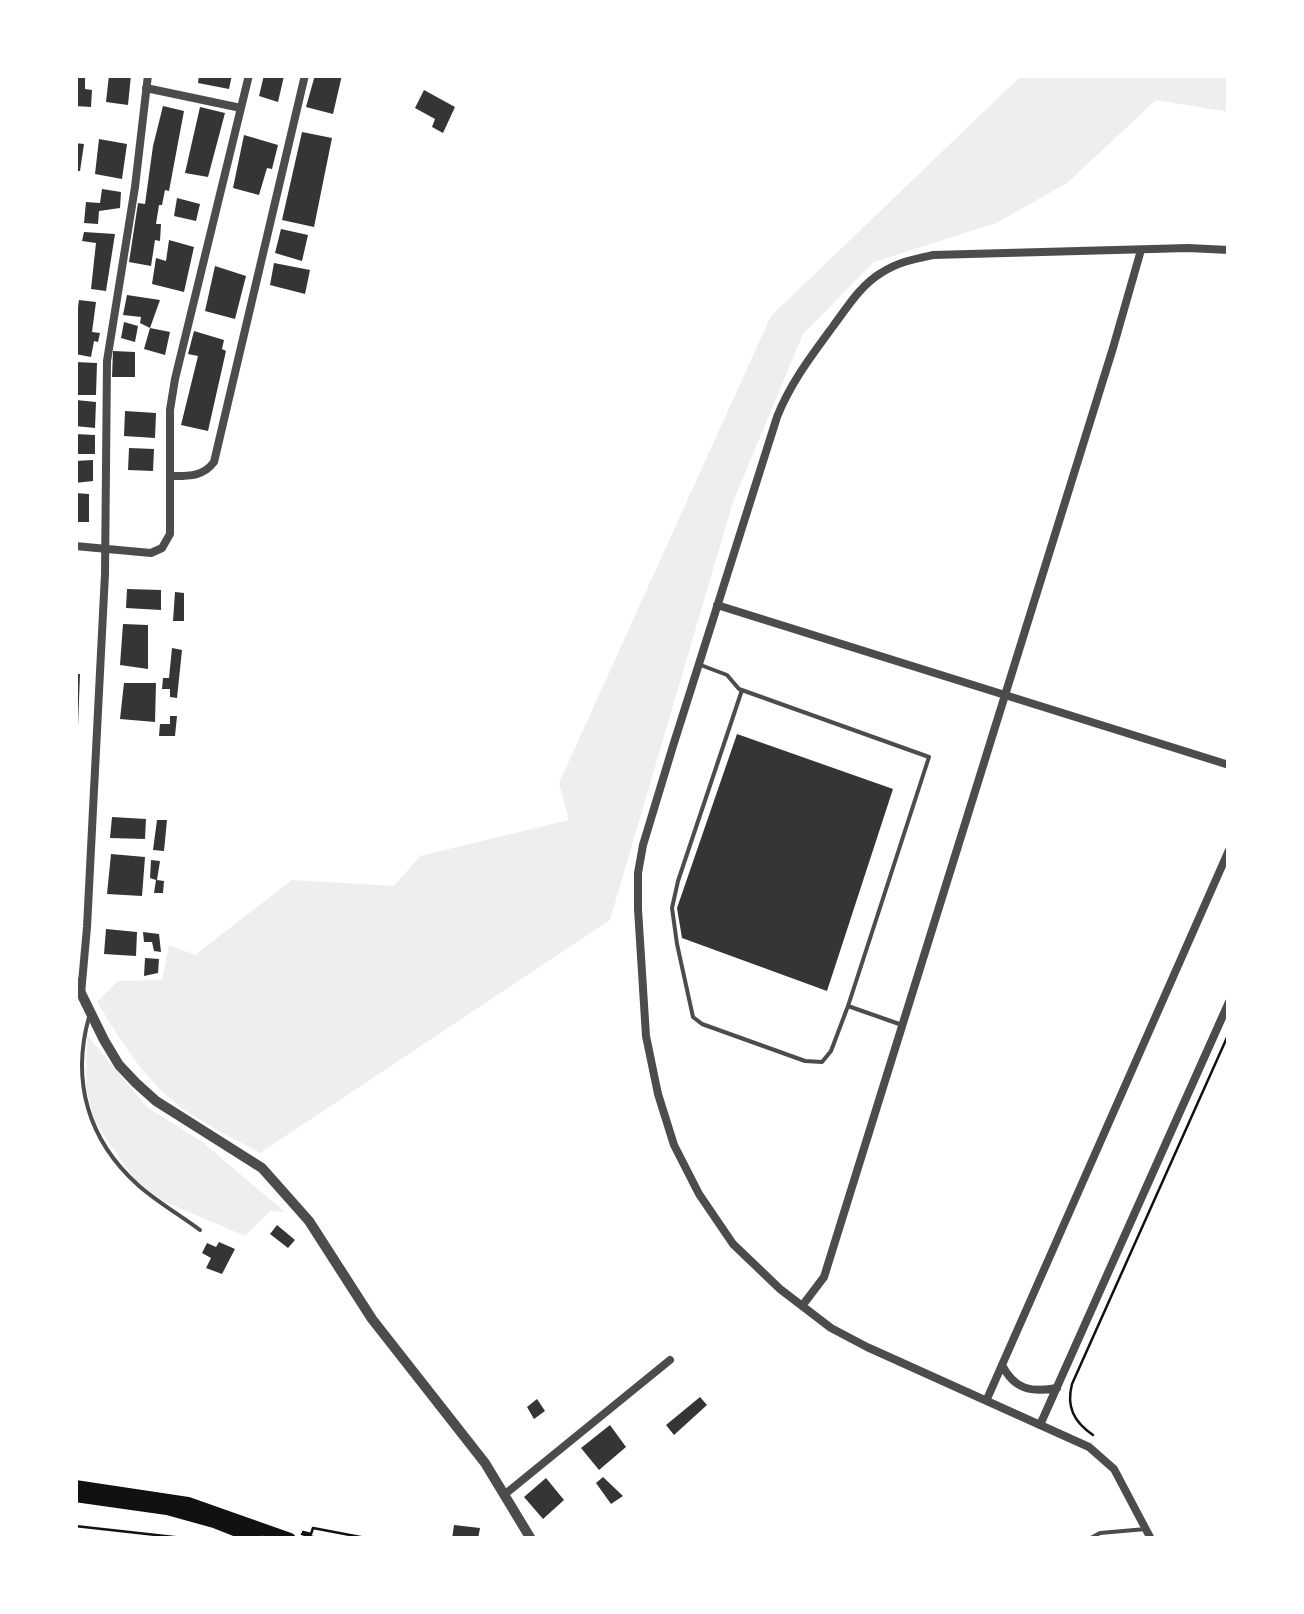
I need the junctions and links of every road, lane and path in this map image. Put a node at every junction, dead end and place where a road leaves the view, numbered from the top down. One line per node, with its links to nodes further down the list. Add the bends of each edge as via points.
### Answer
1 (148, 75): 4 (street)
2 (249, 75): 5 (street)
3 (304, 75): 8 (street, via 214,462 208,471)
4 (146, 88): 5 (street); 10 (street, via 107,360)
5 (241, 108): 8 (street, via 175,379)
6 (1141, 250): 7 (street); 11 (street, via 933,255 878,275 855,296 787,392); 14 (street)
7 (1229, 250)
8 (171, 476): 10 (street, via 170,534 162,548 151,553)
9 (75, 546): 10 (street)
10 (105, 547): 18 (street)
11 (717, 605): 12 (street); 14 (street)
12 (698, 664): 13 (lane); 25 (street, via 638,873 646,1036 674,1145 700,1194 734,1244)
13 (742, 690): 20 (lane, via 929,757); 20 (lane, via 672,908 693,1017 822,1062)
14 (1006, 696): 15 (street); 22 (street)
15 (1229, 765)
16 (1229, 850): 27 (street)
17 (75, 981): 18 (street)
18 (81, 994): 21 (street)
19 (1229, 1002): 28 (street)
20 (848, 1006): 22 (lane)
21 (90, 1012): 24 (lane, via 80,1060 91,1122 123,1171); 33 (street, via 136,1083 262,1168 309,1221 372,1320)
22 (902, 1025): 25 (street, via 824,1277)
23 (1229, 1033): 31 (path, via 1072,1384 1072,1412)
24 (200, 1230)
25 (802, 1306): 29 (street, via 867,1347)
26 (670, 1360): 33 (street)
27 (1002, 1365): 28 (street, via 1029,1391); 29 (street)
28 (1057, 1388): 30 (street)
29 (986, 1399): 30 (street)
30 (1040, 1424): 37 (street, via 1102,1457)
31 (1096, 1438)
32 (75, 1486): 35 (main road)
33 (504, 1495): 41 (street)
34 (75, 1496): 35 (main road)
35 (128, 1499): 39 (main road); 40 (main road, via 188,1504)
36 (75, 1526): 38 (path)
37 (1148, 1535): 42 (lane, via 1100,1533)
38 (192, 1539)
39 (258, 1539)
40 (290, 1539)
41 (534, 1539)
42 (1089, 1539)

